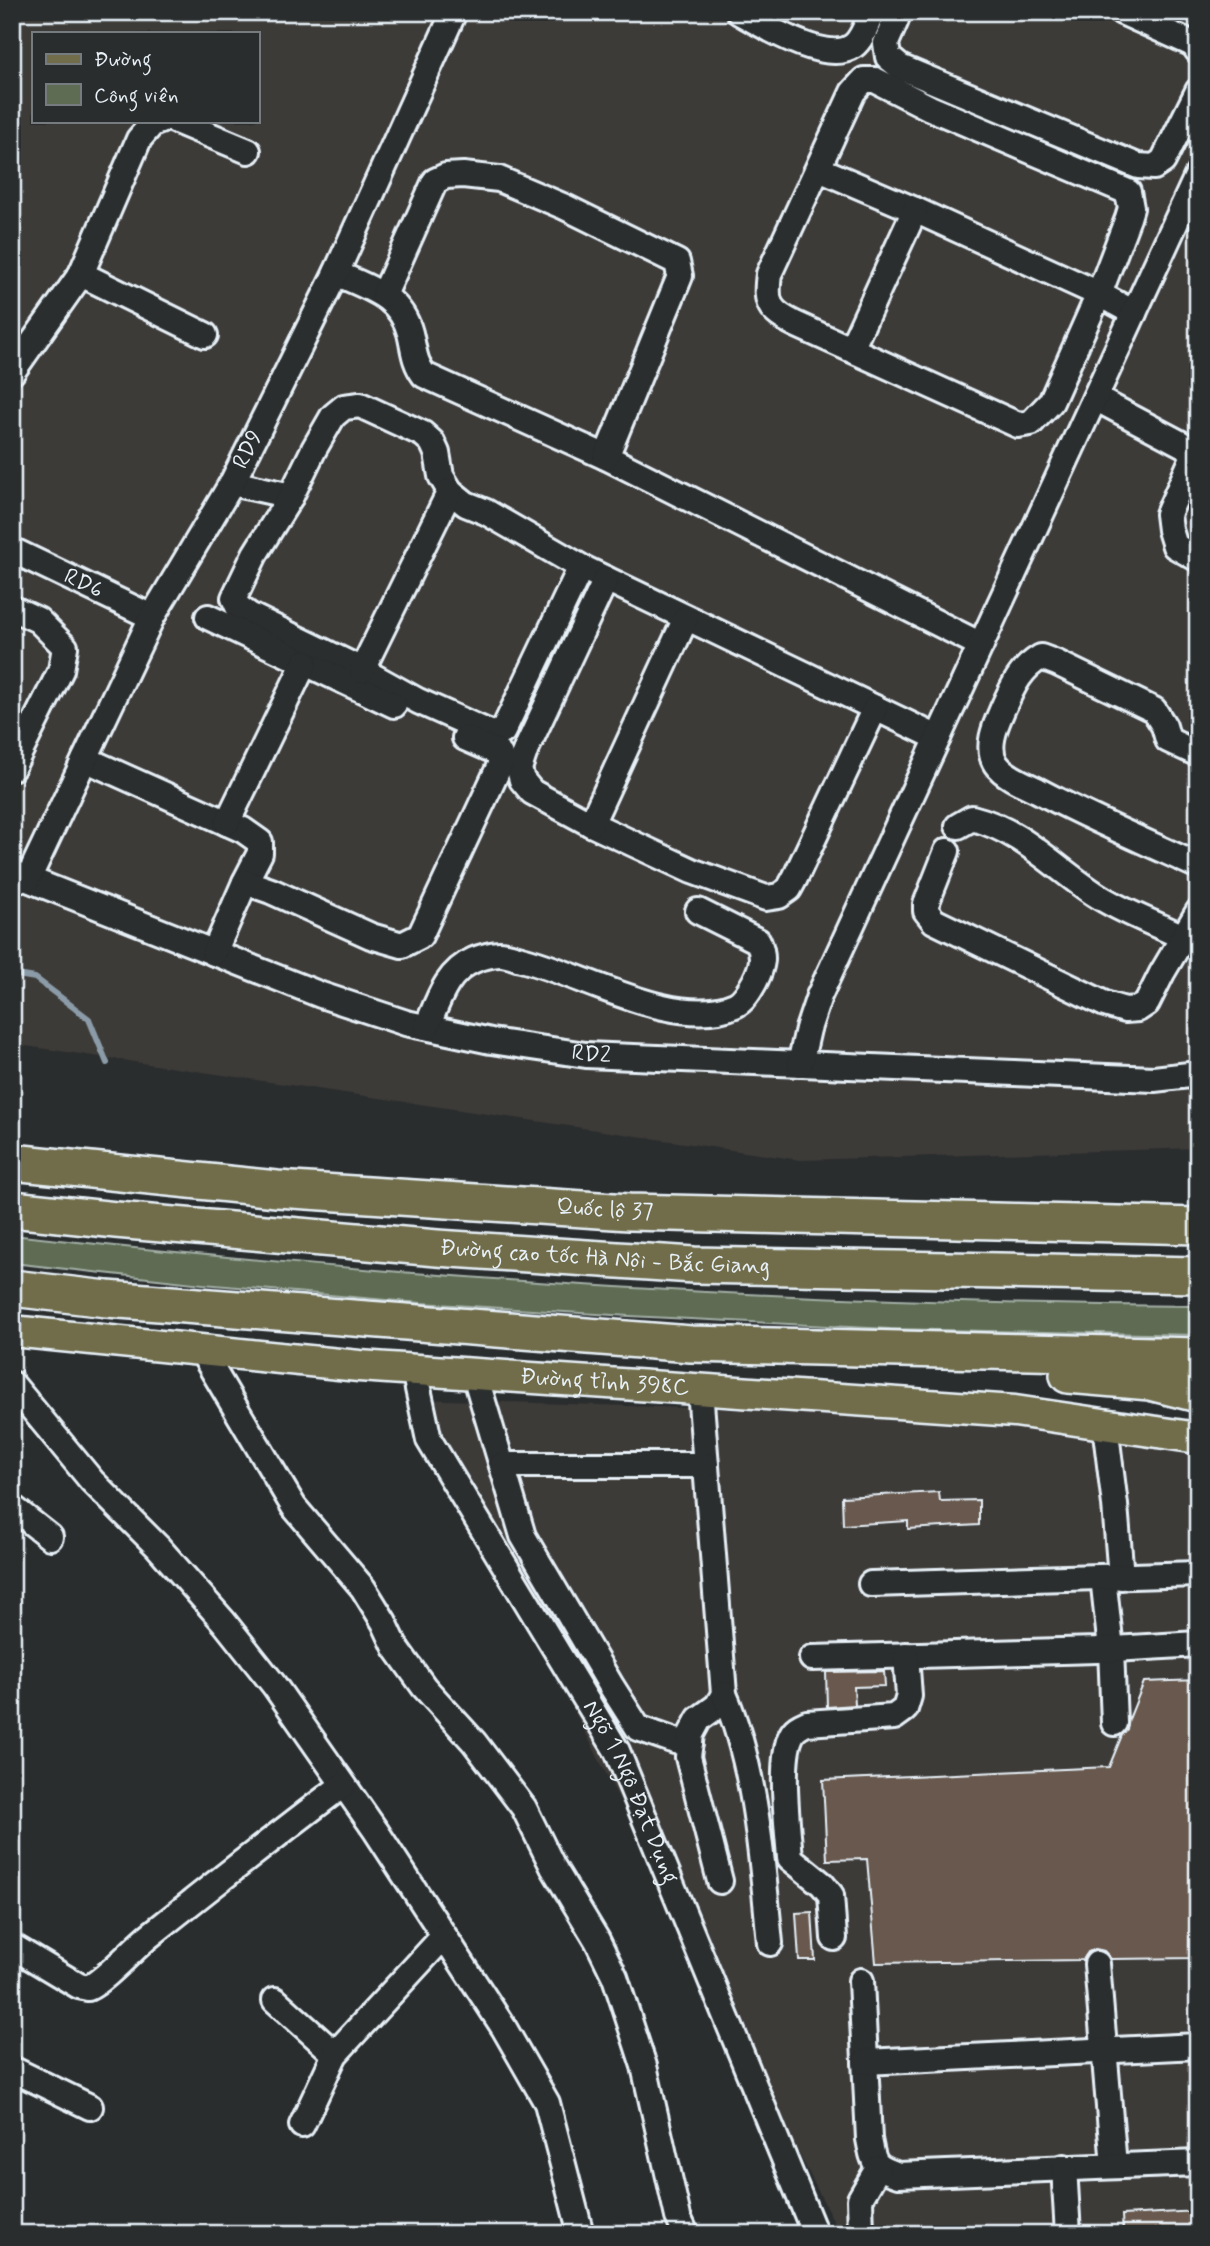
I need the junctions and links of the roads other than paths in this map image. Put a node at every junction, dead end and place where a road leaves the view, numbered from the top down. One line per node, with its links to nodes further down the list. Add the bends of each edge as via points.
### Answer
1 (454, 12): 14 (street, RD9)
2 (739, 12): 3 (street, via 782,36 845,51 856,44)
3 (872, 12)
4 (1122, 12): 6 (street, via 1193,44)
5 (896, 20): 7 (street, via 886,43 888,57 900,66 1138,166 1154,167 1163,161)
6 (1198, 51)
7 (1198, 91)
8 (157, 122): 15 (street, via 139,139)
9 (178, 122): 10 (street)
10 (248, 151)
11 (819, 169): 13 (street); 16 (street, via 853,92 864,80 875,80 930,108 1128,191 1131,208); 20 (street, via 769,274 766,293 775,314)
12 (1198, 174): 18 (street)
13 (915, 210): 16 (street); 20 (street)
14 (336, 273): 17 (street); 25 (street, RD9)
15 (81, 274): 19 (street); 21 (street)
16 (1100, 294): 18 (street); 20 (street, via 1051,402 1031,423 1018,425)
17 (384, 295): 24 (street, via 404,314 416,365 424,374); 24 (street, via 435,181 446,176 499,179 677,262 680,276)
18 (1134, 313): 22 (street)
19 (205, 335)
20 (851, 349)
21 (12, 372)
22 (1095, 398): 23 (street); 36 (street)
23 (1197, 449): 29 (street, via 1168,514 1175,547)
24 (606, 457): 36 (street)
25 (232, 483): 27 (street); 33 (street, RD9)
26 (450, 491): 27 (street, via 432,442 360,405 344,407 334,416); 30 (street); 38 (street)
27 (291, 496): 38 (street, via 239,585 234,597 238,607)
28 (12, 550): 33 (street, RD6)
29 (1198, 559)
30 (581, 566): 31 (street); 38 (street, via 503,731 492,734 471,726)
31 (606, 579): 35 (street); 45 (street, via 519,769 532,792)
32 (12, 608): 43 (street, via 38,620 65,647 61,670)
33 (152, 617): 42 (street, RD9)
34 (208, 617): 37 (street)
35 (686, 618): 39 (street); 45 (street)
36 (981, 645): 40 (street)
37 (305, 663): 44 (street); 50 (street, via 497,752 500,765 421,936 412,941 402,945 370,936)
38 (362, 670)
39 (875, 708): 40 (street); 45 (street, via 795,878 779,896 766,898 692,871)
40 (938, 738): 56 (street, via 819,996)
41 (1198, 754): 48 (street, via 1168,740 1154,710 1041,657 1017,678 996,724 991,749 997,765 1014,778)
42 (85, 759): 44 (street); 49 (street, RD9)
43 (12, 768)
44 (227, 822): 50 (street, via 260,842 260,853)
45 (592, 824)
46 (958, 826): 53 (street, via 972,818 1002,829 1098,896)
47 (947, 851): 53 (street, via 926,904 934,921 1105,1004 1125,1010 1147,1003)
48 (1198, 866)
49 (20, 878): 54 (street, RD2)
50 (245, 882): 54 (street)
51 (698, 911): 55 (street, via 758,941 762,966 750,992 737,1004 711,1011 678,1010 641,1001 547,965 500,954 460,967 444,985)
52 (1198, 912): 53 (street)
53 (1183, 937)
54 (214, 953): 55 (street, RD2, via 321,995)
55 (427, 1027): 56 (street, RD2, via 586,1055)
56 (800, 1064): 57 (street, RD2, via 1154,1079)
57 (1198, 1074)
58 (12, 1162): 60 (highway, Quốc lộ 37, via 277,1189 629,1212)
59 (12, 1209): 61 (highway, Đường cao tốc Hà Nội - Bắc Giang, via 423,1247 694,1265)
60 (1198, 1226)
61 (1198, 1275)
62 (12, 1289): 64 (highway)
63 (12, 1331): 65 (main road, Đường tỉnh 398C)
64 (691, 1344): 66 (highway); 71 (highway, via 1150,1382)
65 (201, 1350): 67 (main road, Đường tỉnh 398C); 109 (street, via 294,1507 363,1588 424,1687 474,1742 524,1808 597,1940 615,1977 644,2066 678,2217)
66 (1198, 1356)
67 (414, 1370): 68 (main road, Đường tỉnh 398C); 110 (street, Ngõ 1 Ngô Đạt Dụng, via 429,1440 617,1751)
68 (475, 1374): 70 (main road, Đường tỉnh 398C); 74 (street)
69 (13, 1388): 88 (street, via 92,1481 224,1622)
70 (700, 1390): 72 (main road, Đường tỉnh 398C, via 1015,1412); 75 (street)
71 (1198, 1394)
72 (1105, 1425): 73 (main road, Đường tỉnh 398C); 79 (street, via 1115,1505)
73 (1198, 1438)
74 (502, 1465): 75 (street); 87 (street, via 523,1536 638,1728)
75 (706, 1465): 85 (street)
76 (12, 1507): 77 (street)
77 (51, 1536)
78 (1198, 1574): 79 (street)
79 (1103, 1578): 80 (street); 82 (street)
80 (871, 1584)
81 (1198, 1644): 82 (street)
82 (1111, 1649): 83 (street); 86 (street)
83 (906, 1655): 84 (street); 91 (street, via 909,1696 905,1710 894,1717 807,1723 792,1734 788,1745 785,1791 790,1858 831,1895)
84 (812, 1658)
85 (724, 1694): 87 (street, via 717,1706 699,1719); 92 (street, via 751,1792)
86 (1114, 1723)
87 (690, 1743): 89 (street, via 688,1756)
88 (343, 1784): 90 (street); 93 (street, via 130,1951 97,1984 79,1986)
89 (720, 1881)
90 (444, 1936): 99 (street); 108 (street, via 547,2103)
91 (834, 1938)
92 (770, 1943)
93 (12, 1946)
94 (1097, 1964): 98 (street)
95 (861, 1981): 100 (street)
96 (275, 2000): 99 (street)
97 (1198, 2046): 98 (street)
98 (1104, 2050): 100 (street); 105 (street)
99 (335, 2054): 103 (street)
100 (865, 2062): 107 (street, via 869,2139)
101 (12, 2069): 102 (street)
102 (90, 2107)
103 (302, 2125)
104 (1198, 2163): 105 (street)
105 (1114, 2166): 106 (street)
106 (1063, 2167): 107 (street, via 898,2175); 112 (street)
107 (878, 2168): 111 (street, via 860,2199)
108 (581, 2234)
109 (686, 2234)
110 (815, 2234)
111 (861, 2234)
112 (1068, 2234)

